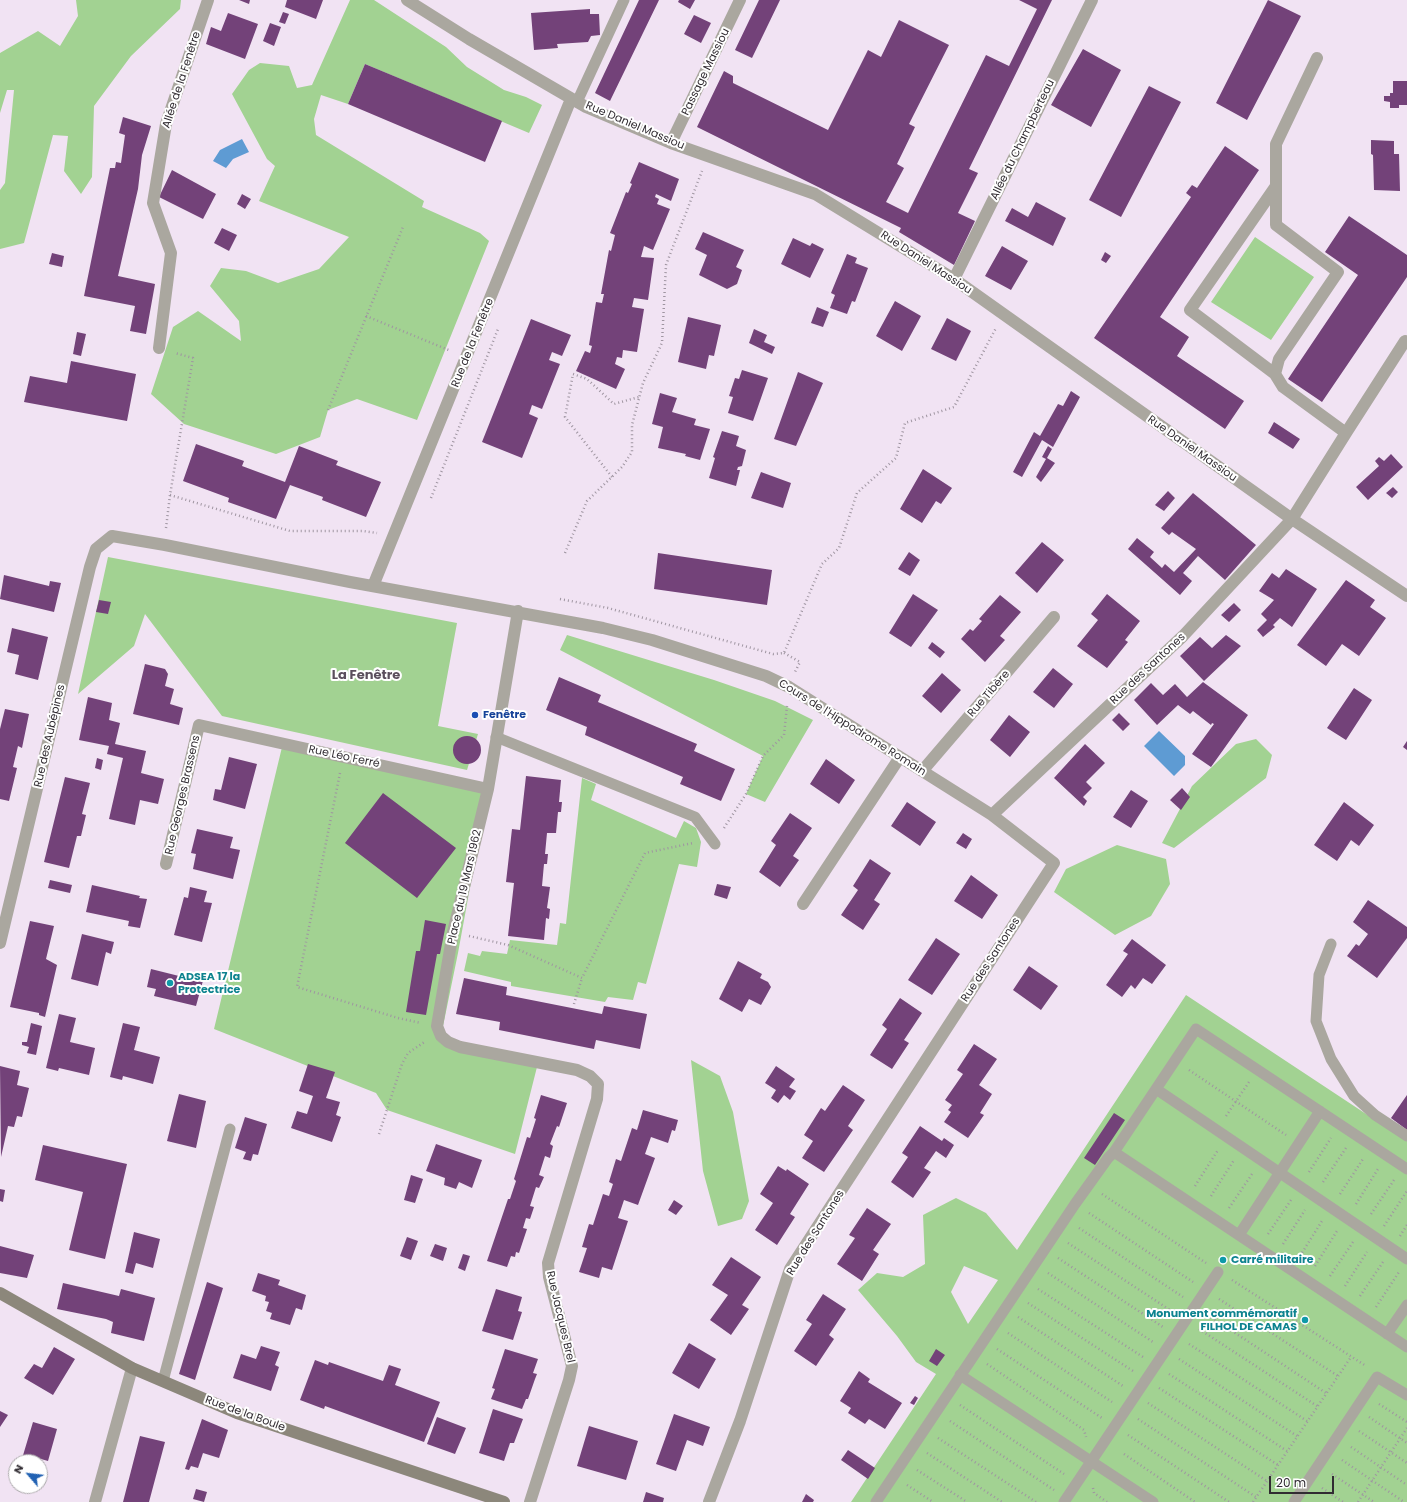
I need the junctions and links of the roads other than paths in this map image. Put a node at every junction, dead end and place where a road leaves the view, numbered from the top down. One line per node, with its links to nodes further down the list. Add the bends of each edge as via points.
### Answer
1 (208, 0): 12 (street, Allée de la Fenêtre, via 166,124 153,203 171,253)
2 (407, 0): 7 (street, Rue Daniel Massiou)
3 (624, 0): 7 (lane)
4 (740, 0): 8 (street, Passage Massiou)
5 (1092, 0): 10 (street, Allée du Champberteau)
6 (1317, 58): 9 (street, via 1276,144)
7 (574, 100): 8 (street, Rue Daniel Massiou); 17 (street, Rue de la Fenêtre)
8 (671, 143): 10 (street, Rue Daniel Massiou, via 815,194)
9 (1276, 186): 13 (street, via 1276,225 1338,272 1279,359); 13 (street, via 1190,310)
10 (954, 279): 15 (street, Rue Daniel Massiou)
11 (1405, 341): 14 (street, Rue des Santones)
12 (159, 348)
13 (1276, 374): 14 (street, via 1283,387)
14 (1346, 433): 15 (street, Rue des Santones)
15 (1292, 519): 18 (street, Rue Daniel Massiou); 26 (street, Rue des Santones, via 1183,636)
16 (112, 536): 17 (street, Cours de l'Hippodrome Romain, via 165,544); 30 (street, Rue des Aubépines, via 96,549 90,567)
17 (373, 586): 19 (street, Cours de l'Hippodrome Romain)
18 (1407, 596)
19 (518, 611): 22 (street, Place du 19 Mars 1962); 23 (street, Cours de l'Hippodrome Romain, via 652,640 766,676 789,687)
20 (1054, 617): 24 (street, Rue Tibère)
21 (199, 725): 25 (street, Rue Léo Ferré); 28 (street, Rue Georges Brassens)
22 (496, 737): 25 (street, Place du 19 Mars 1962); 27 (lane, via 695,817)
23 (900, 757): 24 (street, Cours de l'Hippodrome Romain); 29 (street)
24 (922, 770): 26 (street, Cours de l'Hippodrome Romain)
25 (488, 789): 32 (street, Place du 19 Mars 1962, via 453,932 439,1031 448,1042 577,1070 590,1076)
26 (992, 815): 56 (street, Rue des Santones, via 1054,863 790,1269 740,1421)
27 (712, 840)
28 (166, 864)
29 (803, 904)
30 (0, 943)
31 (1331, 944): 36 (lane, via 1319,975 1316,1021 1330,1059 1354,1096 1375,1115)
32 (598, 1084): 55 (street, Rue Jacques Brel, via 597,1099 548,1263 572,1366)
33 (1156, 1089): 34 (lane, via 1196,1029); 37 (lane); 39 (lane)
34 (1320, 1111): 38 (lane); 39 (lane)
35 (230, 1129): 49 (lane)
36 (1407, 1136)
37 (1114, 1152): 40 (lane); 48 (lane, via 1088,1185)
38 (1407, 1169)
39 (1280, 1173): 40 (lane); 41 (lane, via 1392,1249)
40 (1239, 1235): 45 (lane)
41 (1405, 1262)
42 (1218, 1272): 51 (lane)
43 (0, 1294): 47 (street, Rue de la Boule)
44 (1407, 1305): 45 (lane)
45 (1387, 1334): 46 (lane)
46 (1407, 1347)
47 (132, 1368): 49 (street, Rue de la Boule); 53 (street)
48 (960, 1375): 51 (lane); 57 (lane)
49 (163, 1381): 54 (street, Rue de la Boule, via 237,1413)
50 (1407, 1395): 59 (lane, via 1377,1377)
51 (1091, 1461): 52 (lane); 58 (lane)
52 (1065, 1500)
53 (95, 1502)
54 (504, 1502)
55 (530, 1502)
56 (709, 1502)
57 (876, 1502)
58 (1153, 1502)
59 (1294, 1502)

